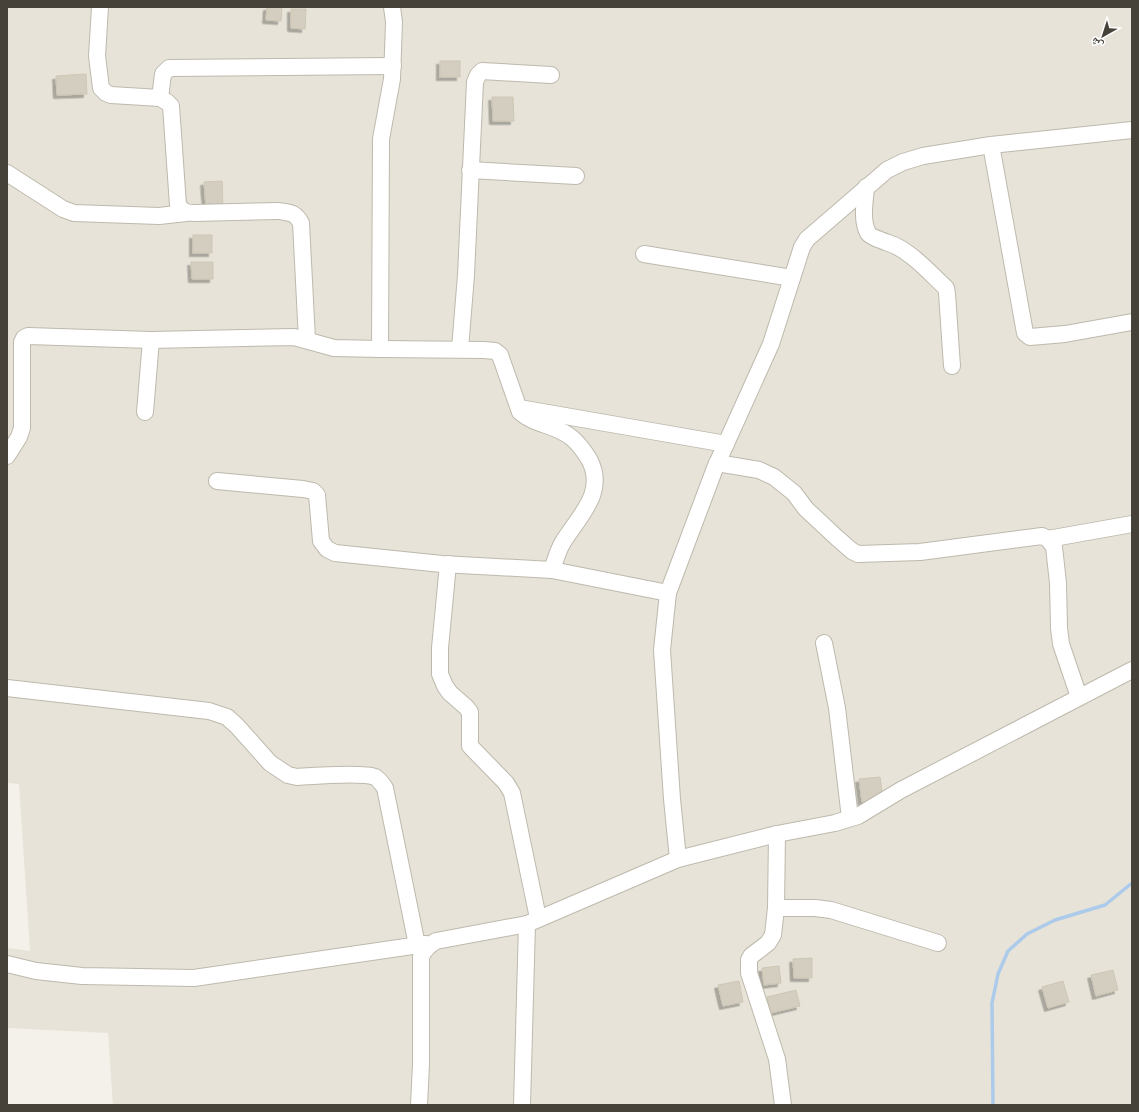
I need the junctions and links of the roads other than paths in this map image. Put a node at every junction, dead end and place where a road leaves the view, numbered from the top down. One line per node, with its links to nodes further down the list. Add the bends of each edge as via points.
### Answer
1 (100, 7): 5 (street, via 97,56 101,88 111,95)
2 (392, 7): 3 (street)
3 (393, 66): 5 (street, via 169,68 163,74); 18 (street, via 381,139)
4 (551, 75): 8 (street, via 482,71 478,75 474,90)
5 (160, 98): 12 (street, via 167,102 172,110 178,205)
6 (1132, 130): 7 (street)
7 (991, 145): 11 (street, via 923,156 903,162 887,170); 15 (street, via 1027,336 1065,334)
8 (470, 170): 10 (street); 19 (street)
9 (7, 173): 12 (street, via 63,209 74,213 159,216)
10 (576, 176)
11 (866, 188): 14 (street, via 807,239); 20 (street, via 865,221 870,236 904,250 946,288)
12 (186, 213): 17 (street, via 279,211 292,213 298,217 301,223)
13 (644, 254): 14 (street)
14 (792, 278): 23 (street, via 771,344)
15 (1132, 322)
16 (151, 340): 17 (street, via 294,337); 22 (street); 24 (street, via 28,336 24,338 22,428)
17 (307, 340): 18 (street, via 334,348)
18 (380, 349): 19 (street)
19 (460, 349): 21 (street, via 495,351 500,356)
20 (952, 366)
21 (518, 408): 23 (street); 30 (street, via 525,417 560,430 571,437 584,450 592,465 595,479 594,490 588,503 562,543)
22 (145, 412)
23 (726, 444): 25 (street)
24 (7, 456)
25 (717, 463): 28 (street, via 759,470 774,477 794,493 806,509 836,537 858,554 920,552 1042,536); 31 (street)
26 (217, 482): 29 (street, via 313,491 317,495 321,541 326,549 335,553)
27 (1132, 524): 28 (street)
28 (1048, 539): 35 (street, via 1054,547 1061,644)
29 (448, 564): 30 (street); 40 (street, via 440,674 450,693 470,712 470,746 506,783 512,793)
30 (552, 570): 31 (street)
31 (668, 594): 38 (street, via 662,650)
32 (824, 644): 36 (street, via 836,708)
33 (1132, 670): 35 (street)
34 (7, 688): 42 (street, via 209,712 227,717 270,763 288,775 374,777 385,788)
35 (1079, 697): 36 (street, via 901,790 862,814)
36 (850, 818): 37 (street)
37 (777, 834): 38 (street); 39 (street)
38 (678, 859): 40 (street)
39 (776, 908): 41 (street, via 831,910); 46 (street, via 773,935 749,960 750,973 777,1059)
40 (532, 921): 42 (street); 45 (street)
41 (938, 943)
42 (424, 944): 43 (street, via 194,978 82,976 36,971); 44 (street, via 421,957)
43 (7, 964)
44 (419, 1105)
45 (522, 1105)
46 (783, 1105)

